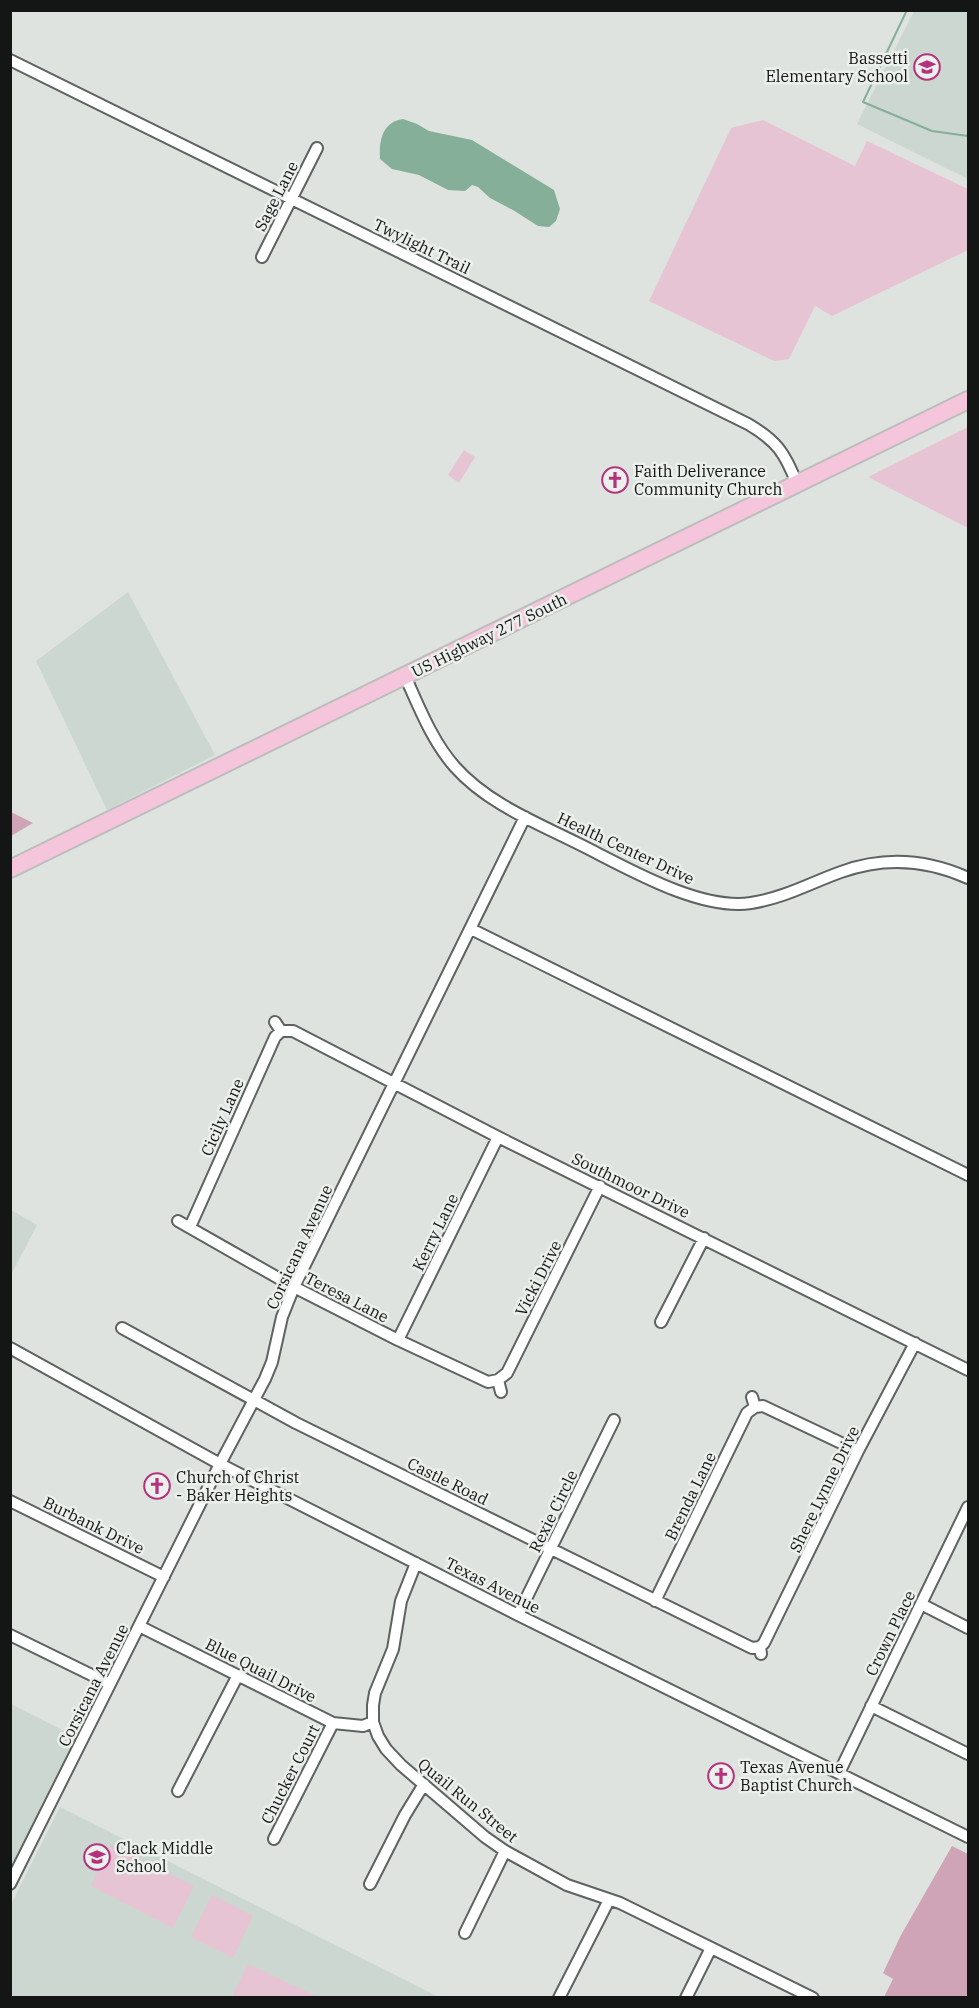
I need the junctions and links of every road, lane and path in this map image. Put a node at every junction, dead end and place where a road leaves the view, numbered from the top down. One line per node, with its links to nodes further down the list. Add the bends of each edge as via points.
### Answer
1 (10, 60): 3 (street, Twylight Trail)
2 (317, 148): 3 (street, Sage Lane)
3 (291, 198): 4 (street, Sage Lane); 6 (street, Twylight Trail, via 764,433 787,459)
4 (262, 257)
5 (969, 400): 6 (highway, US Highway 277 South)
6 (797, 484): 7 (highway, US Highway 277 South)
7 (405, 676): 8 (street, Health Center Drive, via 441,751 456,769 496,802); 9 (highway, US Highway 277 South)
8 (525, 817): 10 (street, Health Center Drive, via 634,872 678,891 722,903 773,899 872,863 926,863); 11 (street, Corsicana Avenue)
9 (10, 869)
10 (969, 878)
11 (471, 929): 13 (street, Corsicana Avenue); 15 (street)
12 (278, 1027): 13 (street, Southmoor Drive); 18 (street, Cicily Lane)
13 (395, 1084): 14 (street, Southmoor Drive); 20 (street, Corsicana Avenue)
14 (498, 1137): 16 (street, Southmoor Drive); 23 (street, Kerry Lane)
15 (969, 1175)
16 (600, 1186): 19 (street, Southmoor Drive); 27 (street, Vicki Drive, via 507,1373)
17 (178, 1221): 18 (street, Teresa Lane)
18 (190, 1227): 20 (street, Teresa Lane)
19 (704, 1238): 21 (street); 24 (street, Southmoor Drive)
20 (294, 1287): 23 (street, Teresa Lane); 29 (street, Corsicana Avenue, via 282,1317 272,1362)
21 (662, 1322)
22 (122, 1328): 29 (street, Castle Road)
23 (398, 1340): 27 (street, Teresa Lane, via 488,1382)
24 (915, 1343): 26 (street, Southmoor Drive); 31 (street, Shere Lynne Drive)
25 (10, 1348): 32 (street, Texas Avenue)
26 (969, 1370)
27 (498, 1380): 28 (street)
28 (501, 1392)
29 (254, 1400): 32 (street, Corsicana Avenue); 35 (street, Castle Road)
30 (614, 1420): 35 (street, Rexie Circle)
31 (858, 1450): 38 (street, Brenda Lane, via 753,1402); 44 (street, Shere Lynne Drive)
32 (220, 1464): 36 (street, Texas Avenue); 37 (street, Corsicana Avenue)
33 (10, 1500): 37 (street, Burbank Drive)
34 (969, 1507): 39 (street, Crown Place)
35 (550, 1549): 38 (street, Castle Road); 40 (street, Rexie Circle)
36 (416, 1563): 40 (street, Texas Avenue); 48 (street, via 401,1601 393,1648 375,1693)
37 (164, 1577): 41 (street, Corsicana Avenue)
38 (655, 1601): 44 (street, Castle Road)
39 (921, 1604): 42 (street); 47 (street, Crown Place)
40 (518, 1615): 51 (street, Texas Avenue)
41 (139, 1626): 45 (street, Blue Quail Drive); 46 (street, Corsicana Avenue)
42 (969, 1628)
43 (10, 1635): 46 (street)
44 (760, 1651)
45 (238, 1675): 49 (street, Blue Quail Drive); 53 (street)
46 (110, 1684): 57 (street, Corsicana Avenue)
47 (871, 1706): 50 (street); 51 (street, Crown Place)
48 (373, 1722): 49 (street, Blue Quail Drive, via 363,1726); 52 (street, Quail Run Street, via 386,1749)
49 (333, 1723): 55 (street, Chucker Court)
50 (969, 1754)
51 (839, 1773): 54 (street, Texas Avenue)
52 (424, 1784): 56 (street, Quail Run Street); 58 (street)
53 (178, 1791)
54 (969, 1837)
55 (274, 1839)
56 (505, 1851): 59 (street, Quail Run Street, via 567,1885); 60 (street)
57 (10, 1884)
58 (370, 1884)
59 (609, 1900): 61 (street, Quail Run Street); 62 (street)
60 (465, 1932)
61 (711, 1948): 63 (street); 64 (street, Quail Run Street)
62 (559, 1998)
63 (686, 1998)
64 (813, 1998)

